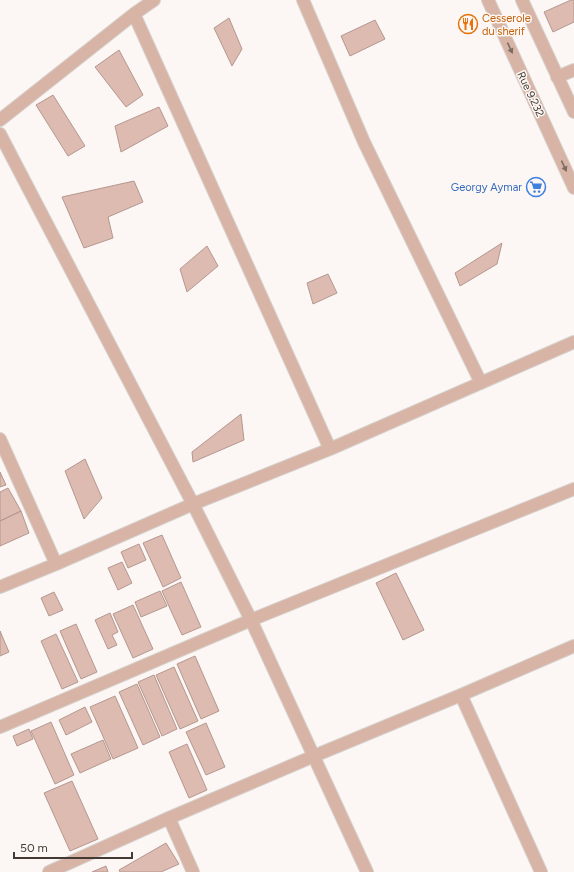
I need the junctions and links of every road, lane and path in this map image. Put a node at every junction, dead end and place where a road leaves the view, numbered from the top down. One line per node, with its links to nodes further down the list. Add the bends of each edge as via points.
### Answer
1 (154, 0): 5 (street)
2 (303, 0): 13 (street, via 364,142)
3 (488, 0): 11 (street, Rue 9.232, one-way to 11)
4 (522, 0): 7 (street)
5 (134, 14): 9 (street); 15 (street)
6 (574, 70): 7 (street)
7 (557, 78): 8 (street)
8 (574, 112)
9 (0, 120)
10 (0, 134): 17 (street)
11 (574, 188)
12 (574, 342): 13 (street)
13 (481, 383): 15 (street)
14 (0, 439): 18 (street)
15 (330, 449): 17 (street)
16 (574, 489): 20 (street)
17 (193, 504): 18 (street); 20 (street)
18 (56, 564): 19 (street)
19 (0, 587)
20 (251, 620): 23 (street); 24 (street)
21 (574, 646): 22 (street)
22 (461, 695): 24 (street); 29 (street)
23 (0, 727)
24 (314, 756): 25 (street); 28 (street)
25 (168, 818): 26 (street); 27 (street)
26 (50, 872)
27 (193, 872)
28 (367, 872)
29 (541, 872)

